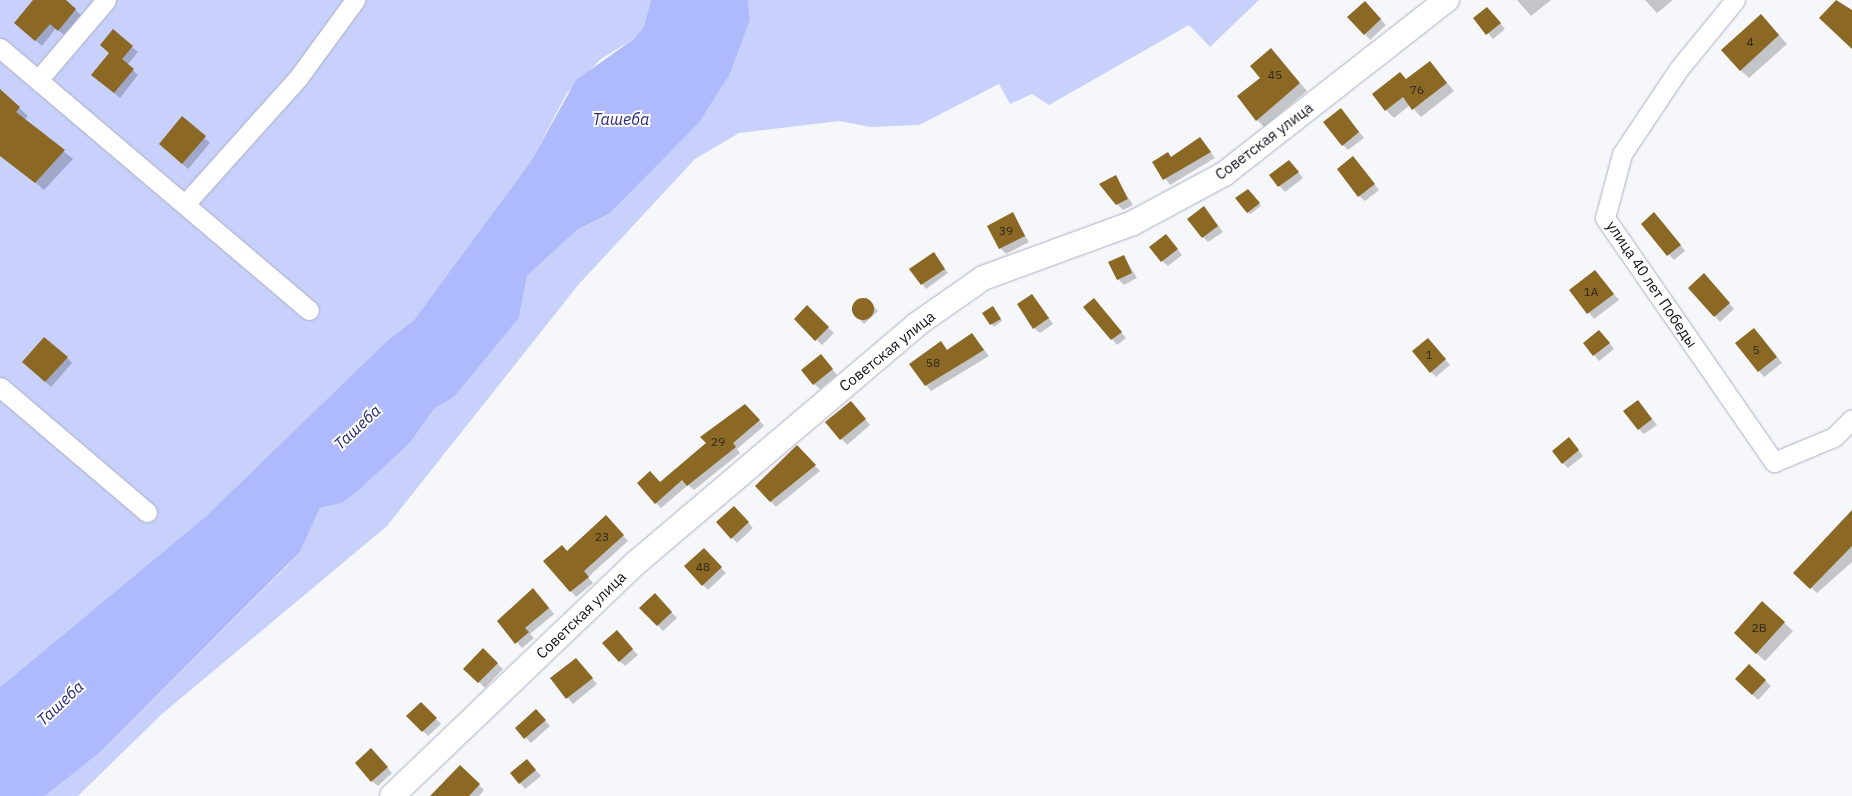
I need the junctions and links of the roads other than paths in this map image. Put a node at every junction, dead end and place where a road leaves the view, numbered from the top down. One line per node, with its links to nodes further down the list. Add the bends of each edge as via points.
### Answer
1 (106, 0): 6 (street)
2 (355, 0): 7 (street, via 298,78)
3 (1447, 0): 12 (street, Советская улица, via 1224,174 1133,223 984,278 916,325 637,562)
4 (1735, 0): 10 (street, улица 40 лет Победы, via 1678,70 1622,154 1605,218 1774,462 1834,437)
5 (0, 48): 6 (street)
6 (38, 80): 7 (street)
7 (184, 204): 8 (street)
8 (309, 310)
9 (0, 387): 11 (street)
10 (1852, 418)
11 (147, 512)
12 (392, 796)

